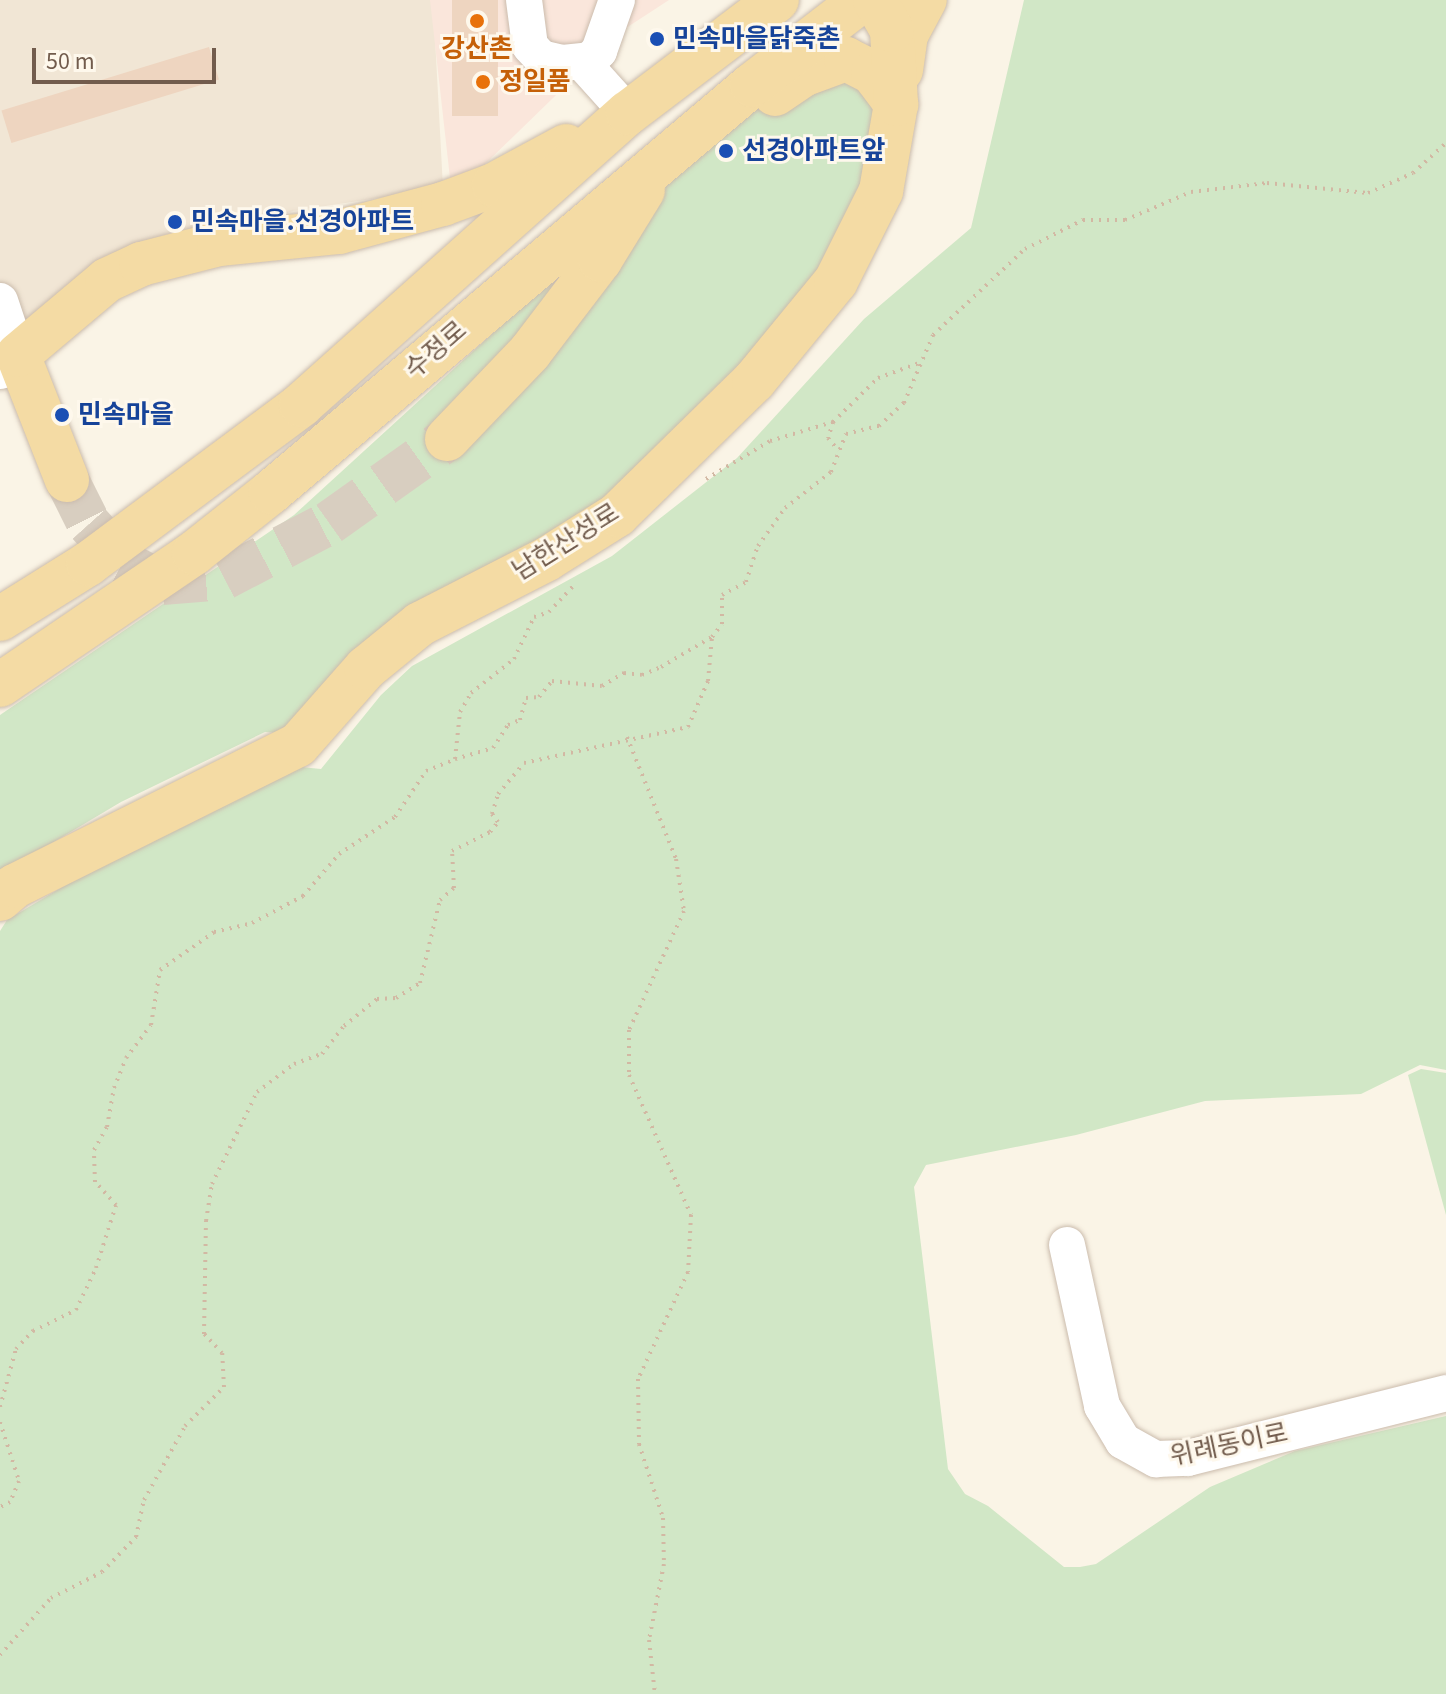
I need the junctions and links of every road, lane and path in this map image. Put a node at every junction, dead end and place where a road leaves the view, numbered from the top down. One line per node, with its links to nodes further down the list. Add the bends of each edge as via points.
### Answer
1 (524, 0): 6 (street, via 534,52 549,62)
2 (617, 0): 6 (street, via 607,40)
3 (777, 0): 8 (main road, 수정로)
4 (925, 0): 7 (main road, via 906,35)
5 (853, 4): 7 (main road, 남한산성로, via 892,30); 9 (main road, 수정로)
6 (582, 62): 8 (street)
7 (896, 104): 9 (main road, via 873,73 846,59 805,74); 26 (main road, 남한산성로, via 881,191 836,281 754,381 617,515 547,559 420,624 366,668 298,745 15,886)
8 (628, 113): 14 (main road, via 494,185 443,204 339,232 219,244 141,264 79,299); 21 (main road, 수정로, via 301,405 88,564)
9 (706, 127): 11 (main road, 수정로)
10 (1446, 143): 13 (path, via 1413,173 1368,193 1267,183 1191,192 1125,220 1083,220 1025,249 988,280 933,335)
11 (659, 163): 16 (main road, via 592,272 530,352); 23 (main road, 수정로, via 194,553)
12 (0, 301): 14 (street)
13 (924, 360): 15 (path, via 878,378); 17 (path, via 904,403 879,426 846,434)
14 (9, 363): 18 (main road)
15 (833, 422): 17 (path, via 828,438); 19 (path, via 770,441)
16 (447, 439)
17 (838, 450): 22 (path, via 831,472 785,508 758,546 746,582 722,595 722,624)
18 (67, 480)
19 (703, 480)
20 (577, 582): 25 (path, via 549,612 534,617 514,659 471,693 460,712)
21 (0, 619)
22 (712, 637): 24 (path, via 708,681 688,727); 25 (path, via 642,675 624,673 602,686 552,681 539,697 526,698 520,720 508,725 493,748)
23 (0, 685)
24 (627, 737): 32 (path, via 524,763 498,794 492,814 498,822 490,832 452,851 454,888 440,900 420,983 396,998 377,999 344,1026 322,1054 294,1064 257,1092 212,1184 206,1221 204,1334 222,1353 224,1387 185,1426 144,1500 136,1537 102,1572 51,1598); 33 (path, via 676,859 684,911 629,1030 629,1075 691,1215 688,1272 638,1379 639,1444 663,1518 664,1564 649,1640)
25 (455, 759): 29 (path, via 426,771 395,817 339,854 303,896 252,923 214,932 160,970 151,1025 126,1058 107,1127 94,1150 95,1182 116,1205 96,1268 76,1310 33,1331 16,1349)
26 (0, 899)
27 (1067, 1245): 28 (street, 위례동이로, via 1102,1406 1123,1441 1156,1459 1188,1458)
28 (1446, 1393)
29 (0, 1407)
30 (0, 1422): 31 (path, via 19,1481 10,1502)
31 (0, 1507)
32 (0, 1655)
33 (655, 1694)

